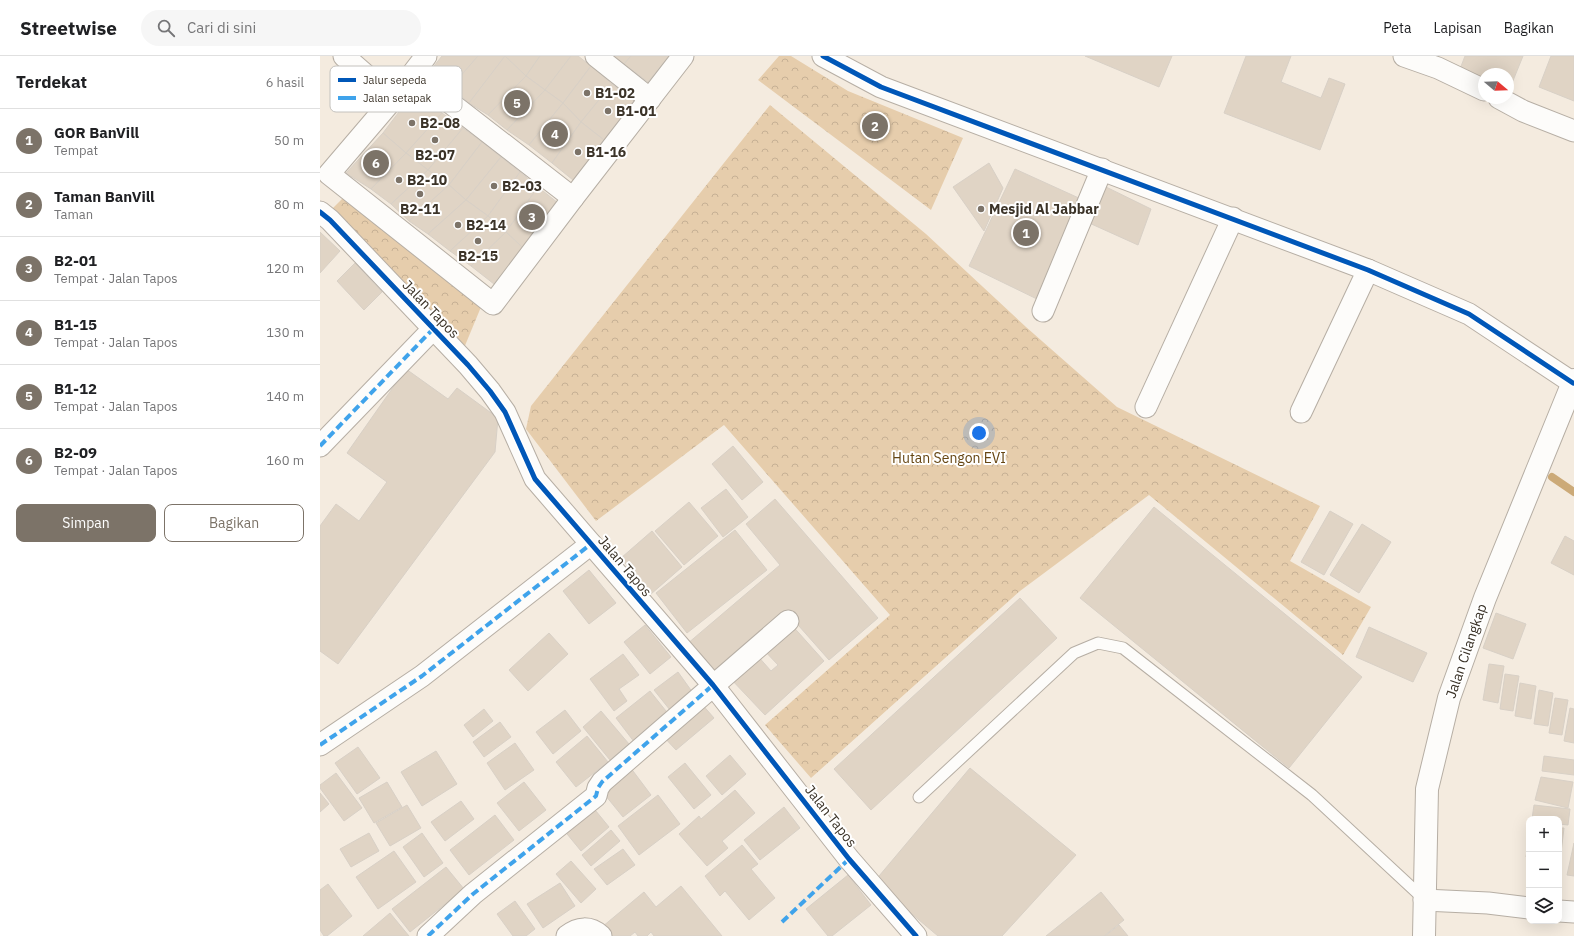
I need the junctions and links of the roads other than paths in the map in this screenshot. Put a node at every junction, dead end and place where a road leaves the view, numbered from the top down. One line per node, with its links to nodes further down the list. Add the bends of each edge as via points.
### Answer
1 (344, 56): 7 (street)
2 (426, 56): 8 (street)
3 (596, 56): 10 (street)
4 (683, 56): 10 (street)
5 (823, 56): 15 (street, via 881,87)
6 (1404, 56): 9 (street, via 1438,68)
7 (355, 66)
8 (419, 66)
9 (1478, 87)
10 (650, 99): 17 (street)
11 (1510, 104): 14 (street)
12 (382, 112): 16 (street)
13 (462, 112): 17 (street)
14 (1574, 131)
15 (1102, 169): 19 (street); 21 (street)
16 (324, 178): 17 (street, via 493,304)
17 (573, 198)
18 (320, 212): 22 (street, Jalan Tapos)
19 (1233, 218): 20 (street); 24 (street)
20 (1368, 270): 23 (street, via 1469,314); 25 (street)
21 (1043, 311)
22 (433, 329): 26 (street); 27 (street, Jalan Tapos, via 490,391 505,412 534,479)
23 (1573, 382): 32 (street, Jalan Cilangkap, via 1485,598 1450,698 1427,789)
24 (1146, 407)
25 (1301, 412)
26 (320, 446)
27 (591, 544): 29 (street, Jalan Tapos); 30 (street, via 422,676)
28 (788, 621): 29 (street)
29 (713, 685): 36 (street, via 602,782 596,796 473,894); 39 (street, Jalan Tapos, via 849,859)
30 (320, 745)
31 (919, 797): 32 (lane, via 1074,653 1098,643 1123,648 1312,795)
32 (1424, 900): 33 (street); 40 (street, Jalan Cilangkap)
33 (1526, 908)
34 (1562, 911): 35 (street)
35 (1574, 912)
36 (428, 936)
37 (567, 936): 38 (street, via 584,928 595,930)
38 (601, 936)
39 (916, 936)
40 (1424, 936)

